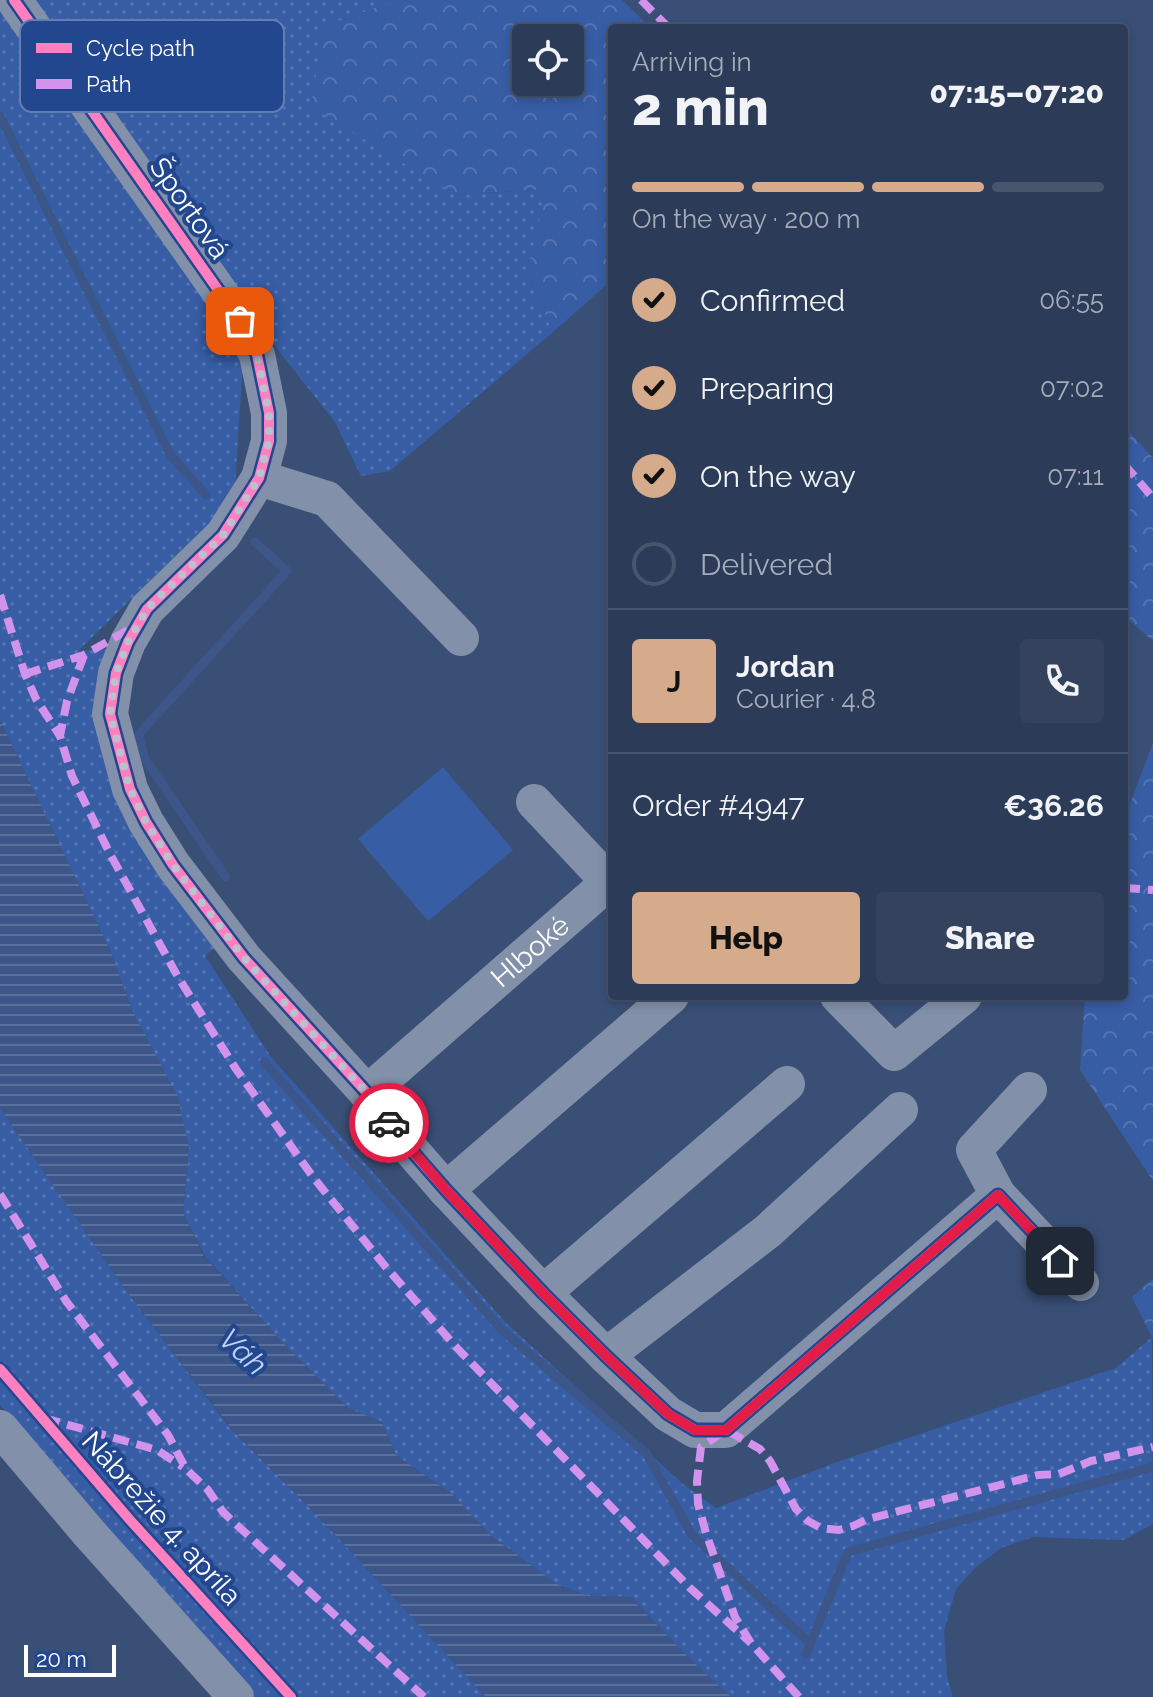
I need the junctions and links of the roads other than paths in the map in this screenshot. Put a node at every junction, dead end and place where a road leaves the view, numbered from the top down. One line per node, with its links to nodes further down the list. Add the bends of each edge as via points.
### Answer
1 (14, 0): 2 (street, Športová)
2 (28, 20)
3 (93, 112): 4 (street, Športová, via 228,303 257,355 269,413 269,441)
4 (259, 478): 5 (street, via 327,499); 14 (street, Športová, via 223,535 147,609 116,673 110,714 130,789 173,865 244,958)
5 (461, 638)
6 (534, 802): 7 (street, Hlboké)
7 (608, 881)
8 (608, 883): 14 (street, Hlboké)
9 (666, 1000): 16 (street)
10 (842, 1000): 11 (street, via 894,1053)
11 (959, 1000)
12 (787, 1084): 19 (street)
13 (1029, 1090): 17 (street, via 974,1150)
14 (367, 1093): 16 (street, Športová)
15 (900, 1110): 20 (street, via 768,1231)
16 (446, 1190): 19 (street)
17 (998, 1195): 18 (street); 20 (street, via 726,1430 695,1430 668,1414)
18 (1081, 1283)
19 (543, 1293): 20 (street)
20 (606, 1356)
21 (0, 1428): 22 (street)
22 (236, 1697)

